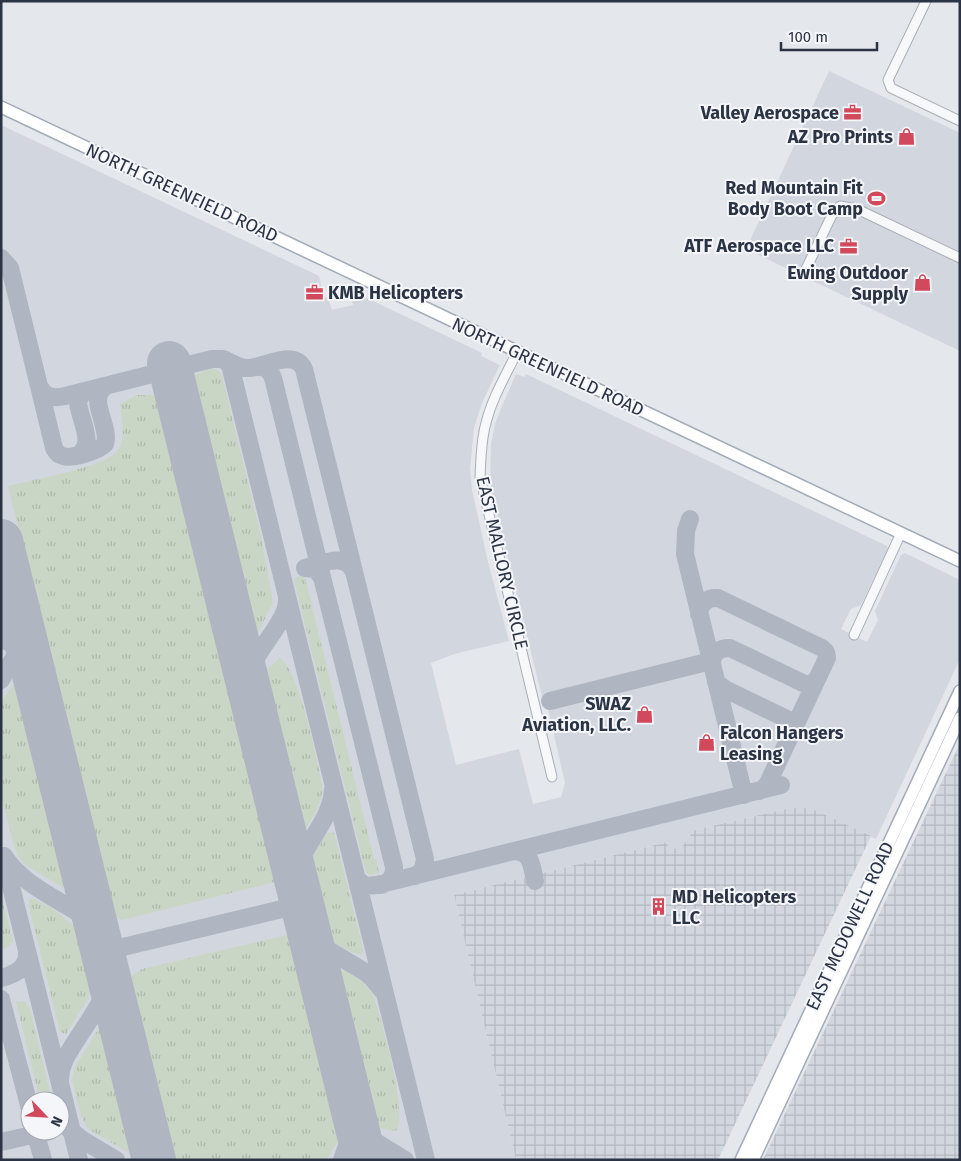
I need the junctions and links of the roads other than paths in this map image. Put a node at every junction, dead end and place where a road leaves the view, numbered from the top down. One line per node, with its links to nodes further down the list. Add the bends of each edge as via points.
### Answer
1 (926, 1): 3 (street, via 888,80 891,88)
2 (1, 107): 6 (main road, NORTH GREENFIELD ROAD)
3 (960, 121)
4 (960, 258): 5 (street, via 857,209 840,206 832,215)
5 (804, 273)
6 (517, 352): 7 (main road, NORTH GREENFIELD ROAD); 12 (street, EAST MALLORY CIRCLE, via 486,423 480,477)
7 (901, 533): 8 (main road, NORTH GREENFIELD ROAD); 9 (street)
8 (960, 562)
9 (854, 635)
10 (960, 691): 13 (main road, EAST MCDOWELL ROAD)
11 (960, 718): 13 (main road, EAST MCDOWELL ROAD)
12 (552, 777)
13 (890, 855): 14 (main road, EAST MCDOWELL ROAD); 15 (main road, EAST MCDOWELL ROAD)
14 (741, 1160)
15 (753, 1160)

